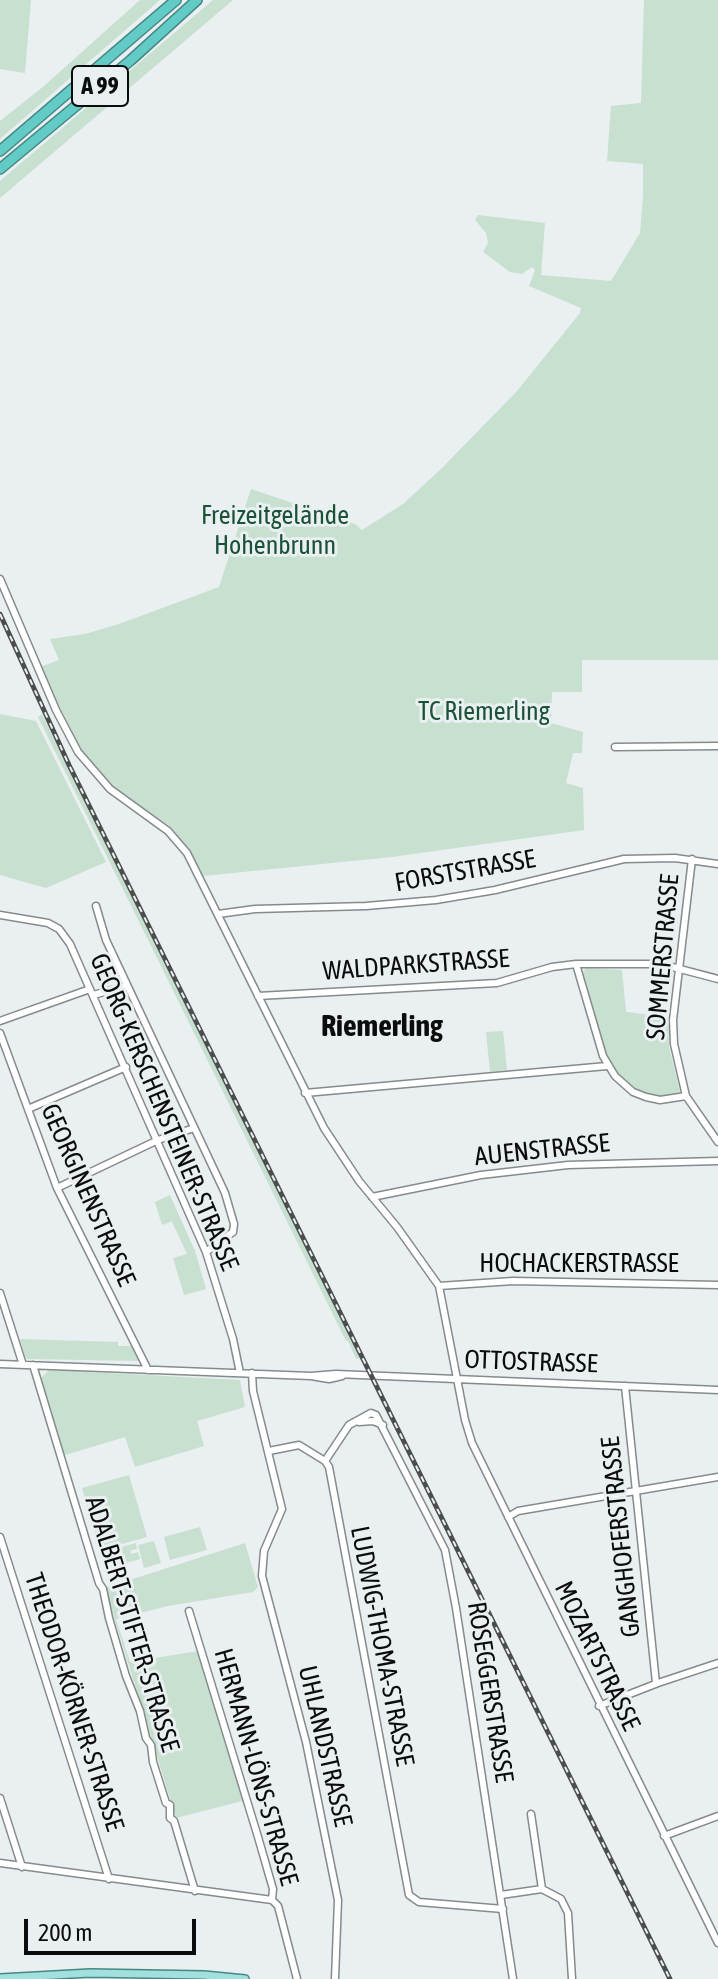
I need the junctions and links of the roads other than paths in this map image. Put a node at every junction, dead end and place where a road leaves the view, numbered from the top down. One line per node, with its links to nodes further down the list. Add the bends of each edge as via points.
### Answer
1 (176, 0): 3 (highway, A 99)
2 (197, 0): 4 (highway, A 99)
3 (0, 151)
4 (0, 169)
5 (0, 579): 11 (street, via 78,752 110,789 176,839)
6 (718, 746): 7 (street)
7 (615, 747)
8 (692, 859): 9 (street, FORSTSTRASSE); 11 (street, FORSTSTRASSE, via 624,859 419,902); 14 (street, SOMMERSTRASSE)
9 (718, 864)
10 (96, 906): 16 (street)
11 (218, 914): 18 (street)
12 (0, 915): 17 (street, GEORG-KERSCHENSTEINER-STRASSE, via 48,923 64,934)
13 (576, 964): 14 (street, WALDPARKSTRASSE); 18 (street, WALDPARKSTRASSE, via 501,983); 21 (street)
14 (680, 968): 15 (street, WALDPARKSTRASSE); 24 (street, SOMMERSTRASSE, via 672,1023)
15 (718, 979)
16 (127, 986): 17 (street); 26 (street)
17 (92, 992): 19 (street); 22 (street, GEORG-KERSCHENSTEINER-STRASSE)
18 (258, 996): 23 (street)
19 (0, 1021)
20 (0, 1033): 25 (street, GEORGINENSTRASSE)
21 (607, 1066): 23 (street); 24 (street, via 623,1085 646,1097)
22 (126, 1067): 25 (street); 27 (street, GEORG-KERSCHENSTEINER-STRASSE)
23 (305, 1093): 31 (street)
24 (686, 1096): 28 (street, SOMMERSTRASSE)
25 (28, 1109): 30 (street, GEORGINENSTRASSE)
26 (194, 1128): 27 (street); 32 (street, via 234,1224 231,1235)
27 (158, 1140): 30 (street); 32 (street, GEORG-KERSCHENSTEINER-STRASSE)
28 (718, 1142)
29 (718, 1161): 31 (street, AUENSTRASSE, via 568,1165 481,1175)
30 (57, 1188): 39 (street, GEORGINENSTRASSE)
31 (372, 1197): 34 (street)
32 (206, 1252): 40 (street, GEORG-KERSCHENSTEINER-STRASSE)
33 (718, 1285): 34 (street, HOCHACKERSTRASSE, via 527,1280)
34 (439, 1286): 42 (street, MOZARTSTRASSE)
35 (0, 1293): 37 (street)
36 (0, 1364): 37 (street, OTTOSTRASSE)
37 (23, 1365): 38 (street, OTTOSTRASSE)
38 (33, 1365): 39 (street, OTTOSTRASSE); 63 (street, ADALBERT-STIFTER-STRASSE)
39 (148, 1370): 40 (street, OTTOSTRASSE)
40 (240, 1373): 41 (street, OTTOSTRASSE)
41 (252, 1373): 42 (street, OTTOSTRASSE); 45 (street, UHLANDSTRASSE)
42 (457, 1380): 43 (street, OTTOSTRASSE); 49 (street, MOZARTSTRASSE, via 472,1443)
43 (625, 1386): 44 (street, OTTOSTRASSE); 48 (street, GANGHOFERSTRASSE)
44 (718, 1390)
45 (269, 1451): 46 (street, via 299,1445); 72 (street, UHLANDSTRASSE, via 282,1509 264,1551 262,1576 306,1742 334,1878 340,1917)
46 (325, 1461): 64 (street, ROSEGGERSTRASSE, via 349,1425 376,1415 445,1550); 66 (street, LUDWIG-THOMA-STRASSE, via 408,1890 419,1902)
47 (718, 1477): 48 (street)
48 (636, 1491): 49 (street); 53 (street, GANGHOFERSTRASSE)
49 (508, 1517): 54 (street, MOZARTSTRASSE)
50 (0, 1537): 61 (street, THEODOR-KÖRNER-STRASSE)
51 (189, 1611): 65 (street, HERMANN-LÖNS-STRASSE)
52 (718, 1663): 53 (street)
53 (656, 1683): 54 (street)
54 (599, 1706): 58 (street, MOZARTSTRASSE)
55 (0, 1798): 60 (street)
56 (531, 1814): 62 (street)
57 (718, 1816): 58 (street)
58 (664, 1836): 67 (street, MOZARTSTRASSE)
59 (0, 1863): 60 (street)
60 (22, 1867): 61 (street)
61 (109, 1879): 63 (street)
62 (542, 1889): 64 (street); 74 (street, via 566,1907)
63 (195, 1891): 65 (street)
64 (501, 1895): 66 (street, ROSEGGERSTRASSE)
65 (272, 1900): 71 (street, HERMANN-LÖNS-STRASSE)
66 (503, 1909): 73 (street, ROSEGGERSTRASSE)
67 (718, 1943)
68 (0, 1978): 69 (main road, via 90,1973)
69 (214, 1978): 70 (main road)
70 (245, 1979)
71 (297, 1979)
72 (335, 1979)
73 (513, 1979)
74 (572, 1979)

